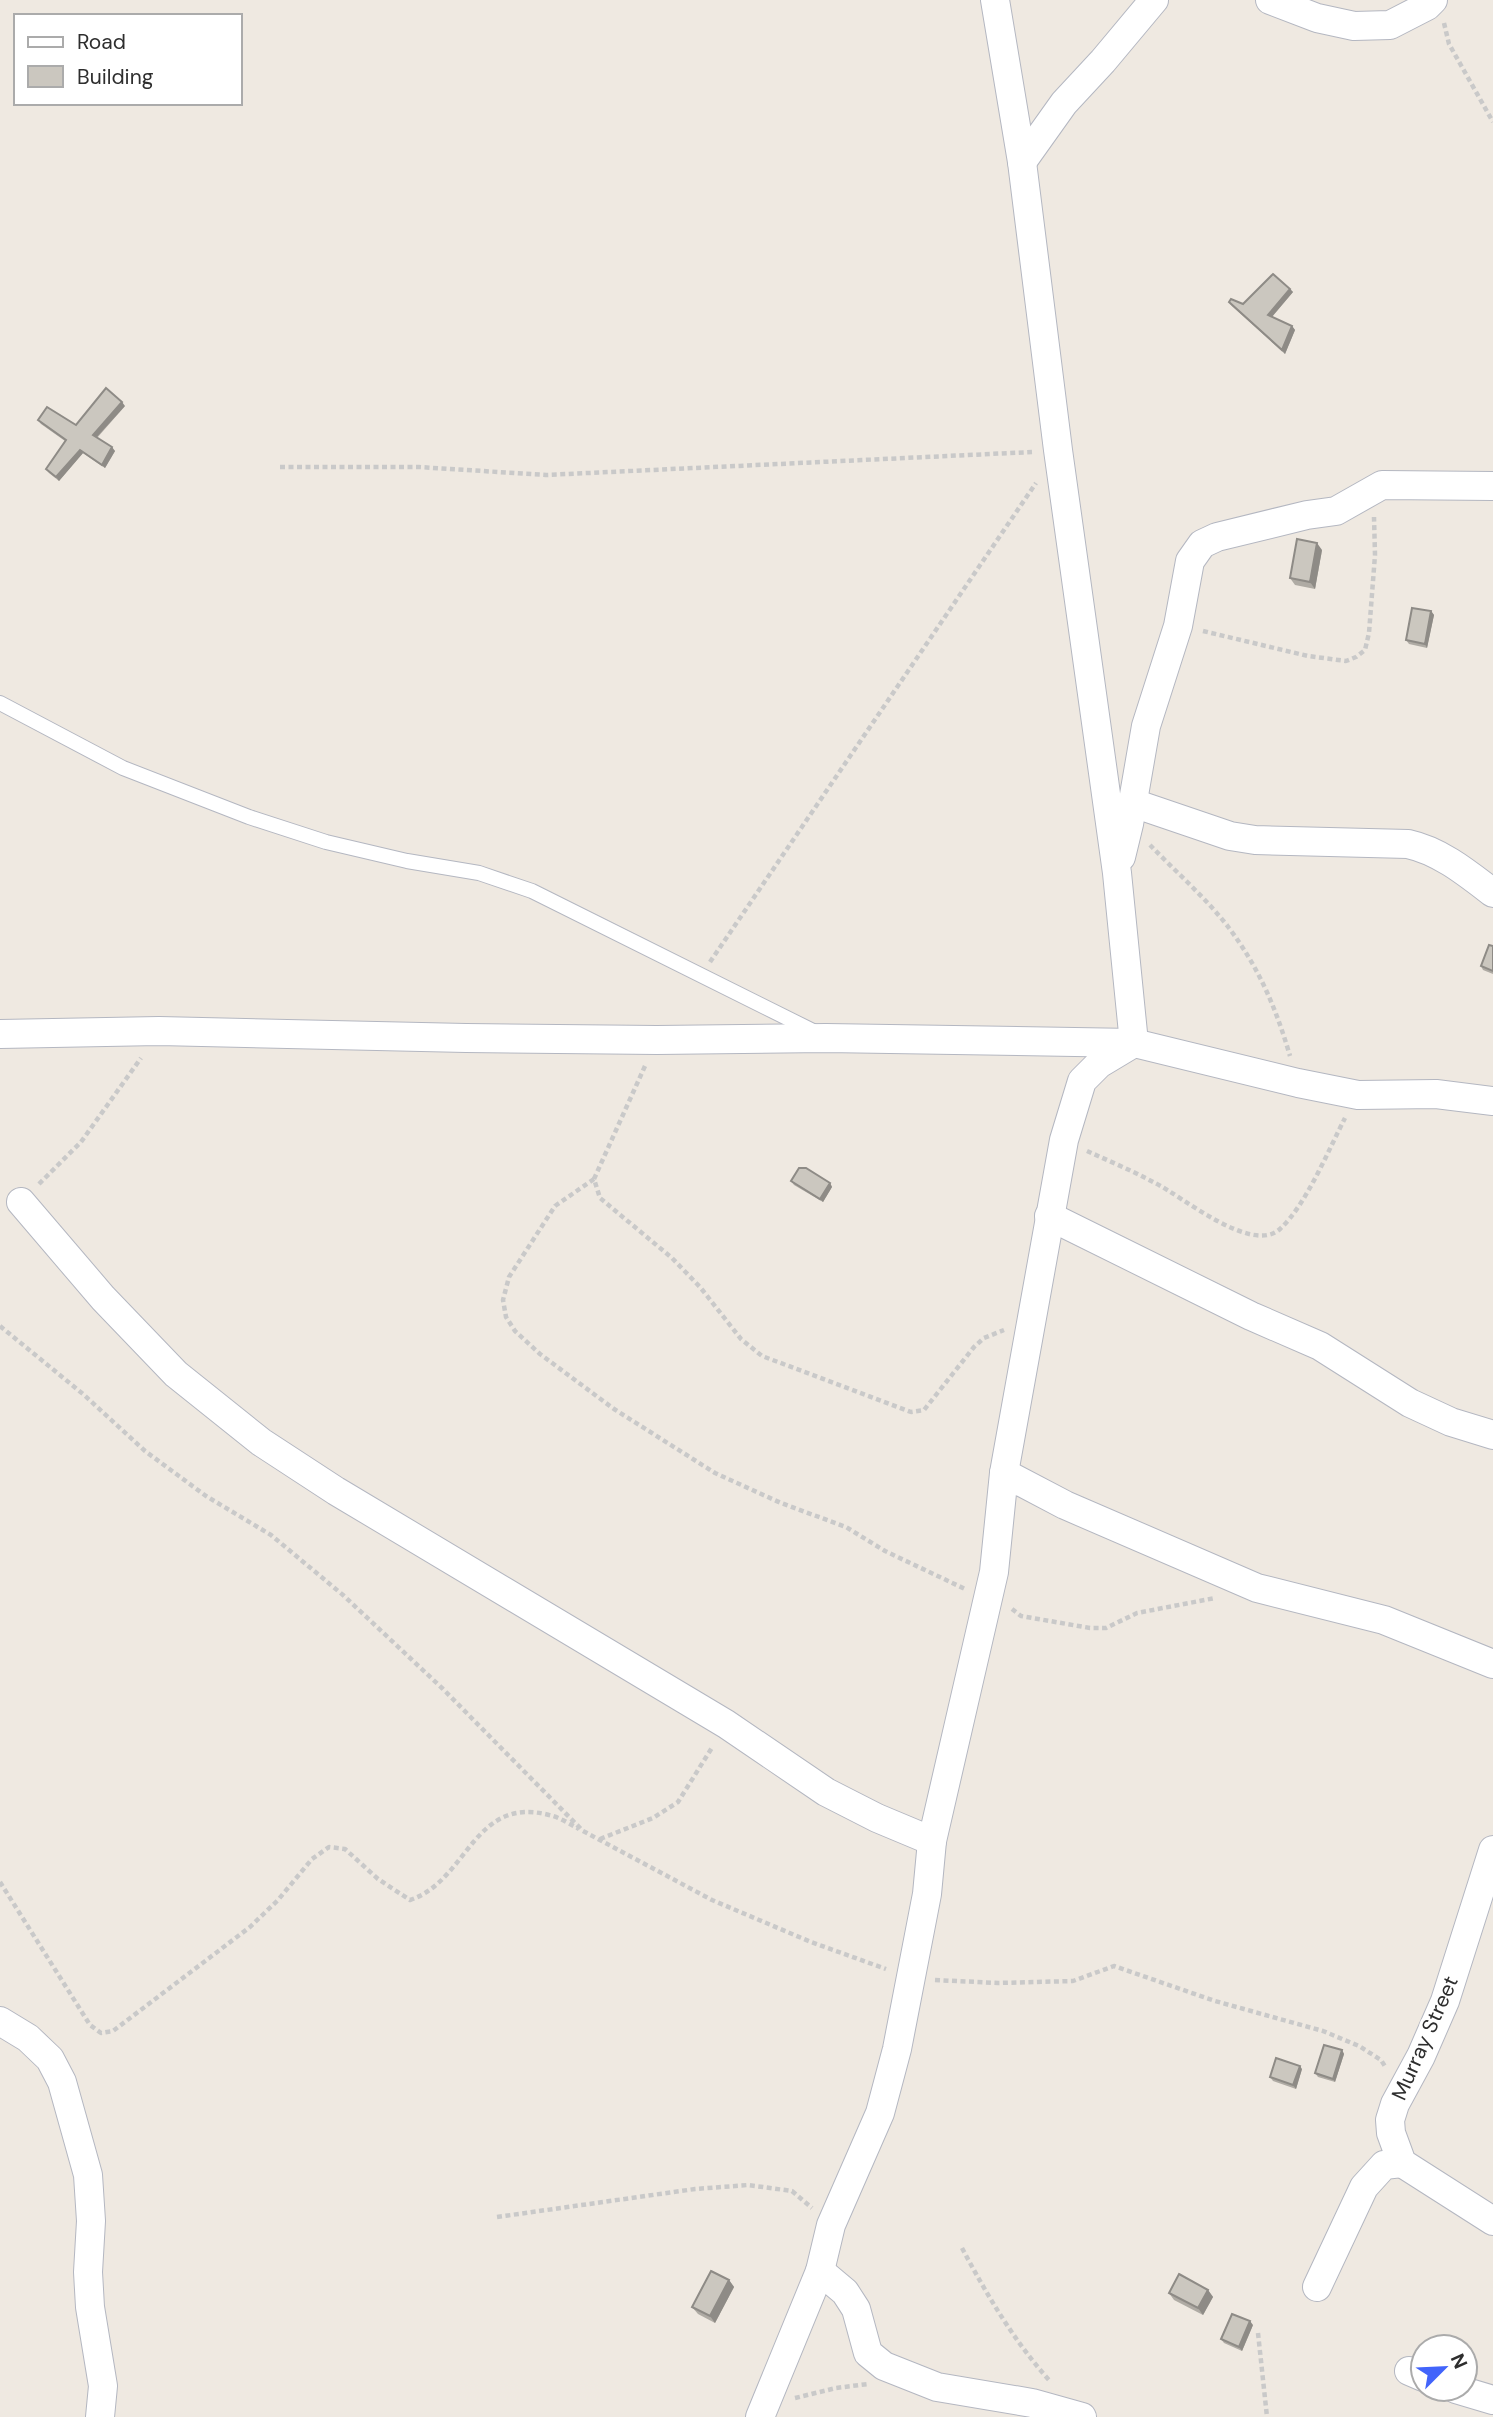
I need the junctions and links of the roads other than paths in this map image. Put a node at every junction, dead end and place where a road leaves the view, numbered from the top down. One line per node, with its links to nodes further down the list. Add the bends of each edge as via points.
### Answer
1 (995, 0): 5 (street)
2 (1154, 0): 5 (street, via 1064,103)
3 (1270, 0): 4 (street, via 1354,26 1390,25 1426,6)
4 (1437, 6)
5 (1022, 162): 9 (street)
6 (1493, 486): 8 (street, via 1382,485 1336,511 1202,544 1189,561 1178,626 1146,726)
7 (0, 703): 12 (lane, via 123,768 250,817 326,842 479,873 532,891)
8 (1131, 813): 9 (street); 10 (street, via 1255,840 1408,844 1425,848)
9 (1117, 873): 13 (street)
10 (1493, 892)
11 (0, 1034): 12 (street, via 159,1031 466,1038)
12 (826, 1038): 13 (street)
13 (1134, 1043): 14 (street, via 1358,1095 1436,1094); 16 (street, via 1083,1081 1064,1140)
14 (1493, 1101)
15 (21, 1202): 20 (street, via 176,1374 261,1443 726,1724 826,1792)
16 (1049, 1216): 17 (street, via 1320,1346 1410,1404); 18 (street)
17 (1493, 1435)
18 (1004, 1473): 19 (street, via 1065,1505 1257,1588 1384,1620); 20 (street, via 994,1572)
19 (1493, 1664)
20 (932, 1841): 25 (street, via 912,1978 880,2113 831,2225)
21 (1493, 1850): 23 (street, Murray Street, via 1445,2001 1390,2120)
22 (0, 2021): 29 (street, via 50,2059 62,2082 85,2164 91,2221 90,2308 103,2386)
23 (1402, 2163): 24 (street); 26 (street, via 1384,2165 1364,2187)
24 (1493, 2221)
25 (820, 2271): 27 (street); 28 (street, via 845,2292 856,2309 868,2353 884,2366 937,2387)
26 (1317, 2287)
27 (763, 2409)
28 (1079, 2415)
29 (100, 2417)

